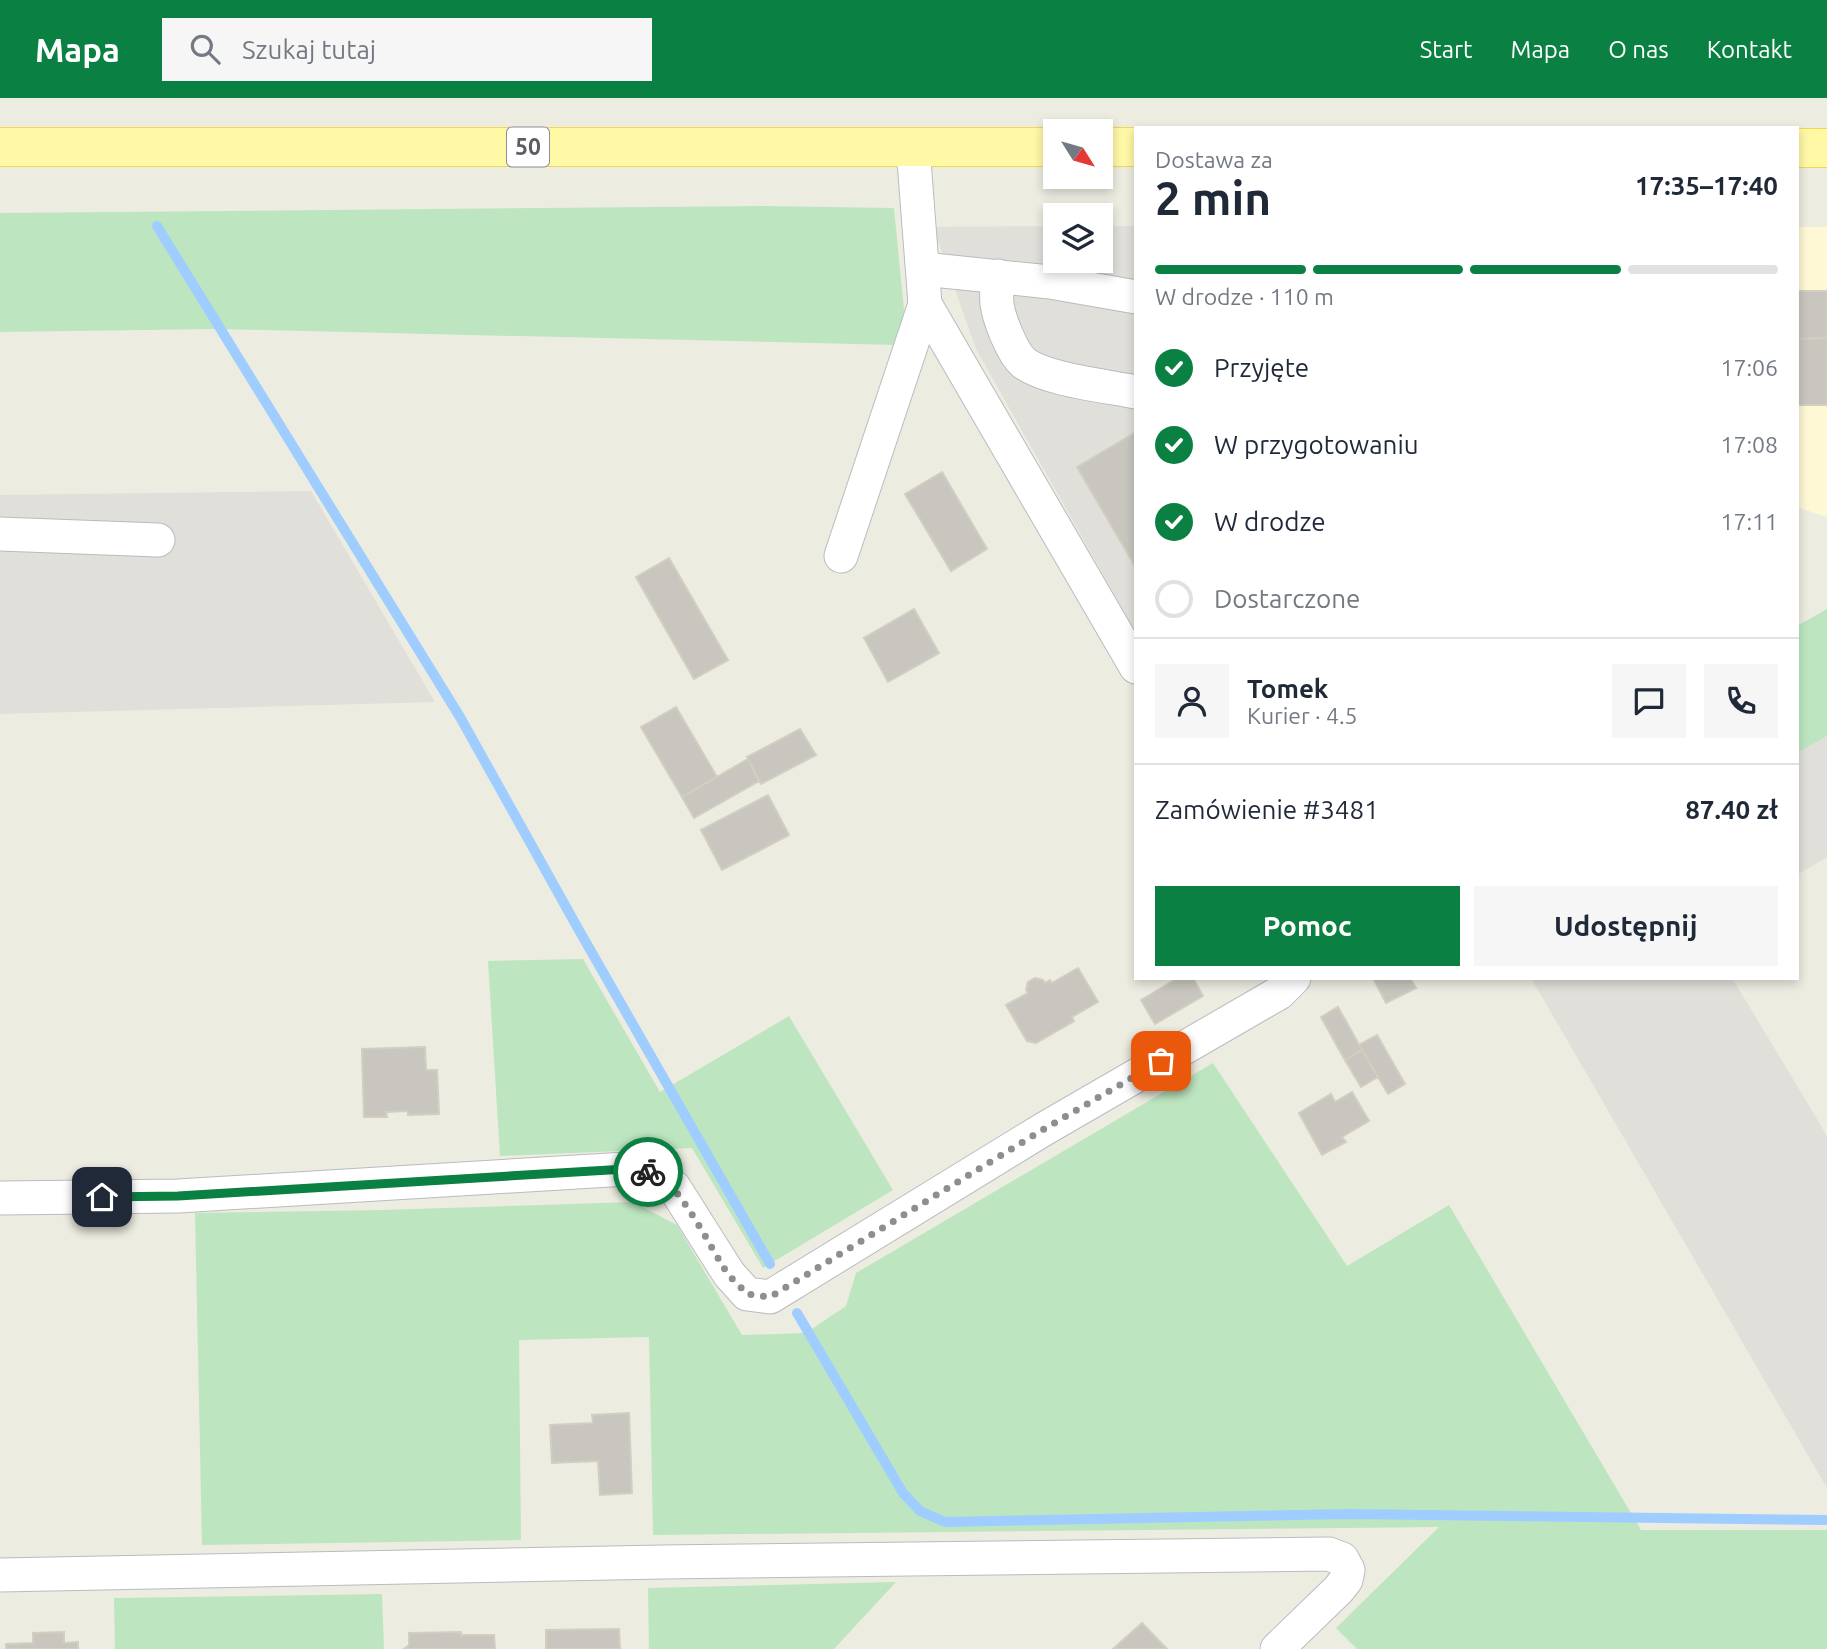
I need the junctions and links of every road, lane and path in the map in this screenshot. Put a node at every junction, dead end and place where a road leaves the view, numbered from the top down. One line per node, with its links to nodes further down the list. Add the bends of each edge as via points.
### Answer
1 (0, 147): 4 (main road, 50)
2 (1113, 147): 3 (main road)
3 (1134, 147)
4 (913, 148): 5 (main road, 50); 8 (street)
5 (1043, 148)
6 (1799, 148): 7 (main road)
7 (1827, 148)
8 (923, 269): 9 (street); 11 (street)
9 (998, 276): 10 (street); 12 (street, via 1002,322 1023,362 1049,375)
10 (1134, 297)
11 (925, 304): 15 (street); 16 (street)
12 (1134, 392)
13 (0, 534): 14 (street)
14 (158, 540)
15 (841, 556)
16 (1134, 660)
17 (1292, 980): 18 (street, via 1279,993 1044,1129 770,1297 747,1294 729,1274 674,1187 654,1173 626,1169 178,1196)
18 (0, 1198)
19 (0, 1575): 20 (street, via 1329,1553 1342,1559 1348,1570 1346,1580)
20 (1277, 1649)

